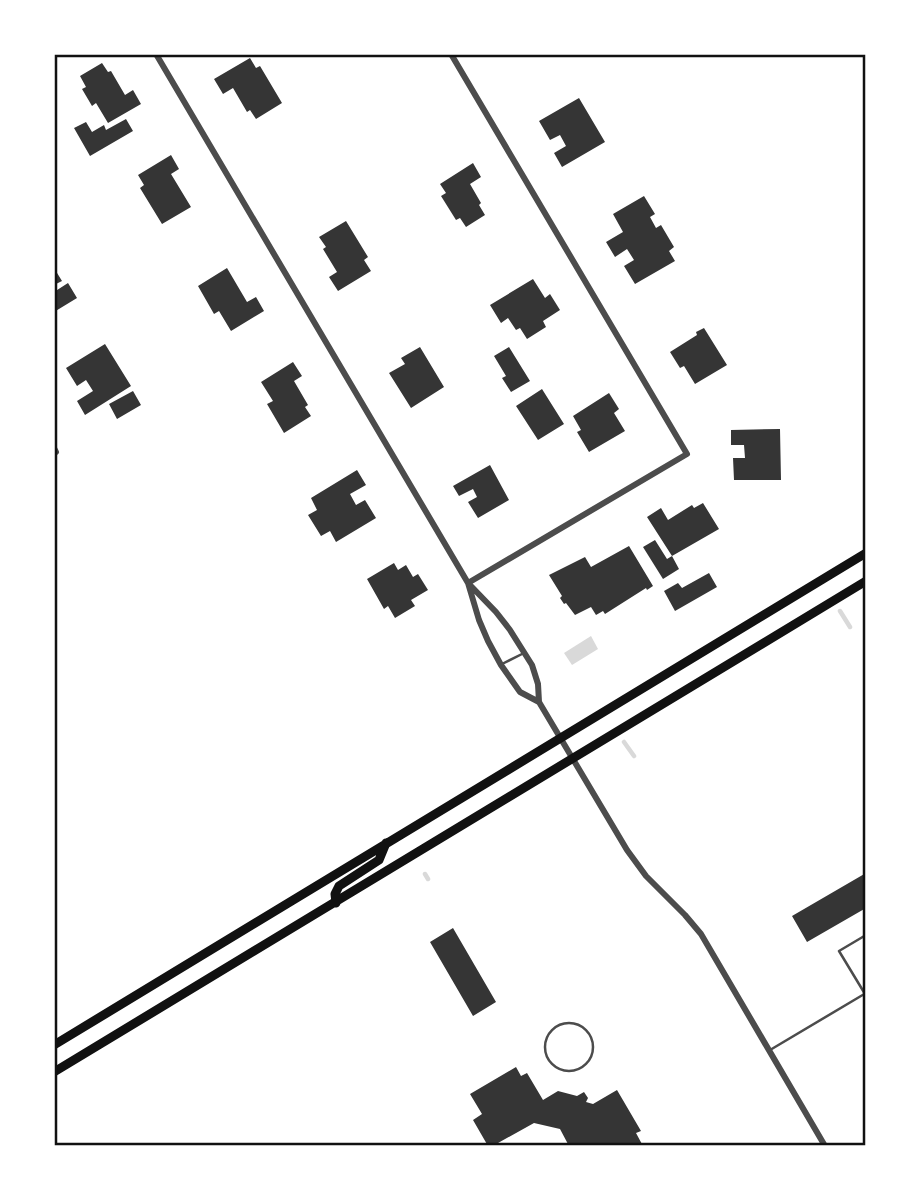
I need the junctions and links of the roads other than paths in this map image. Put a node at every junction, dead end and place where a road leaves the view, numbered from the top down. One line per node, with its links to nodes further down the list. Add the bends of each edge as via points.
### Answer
1 (156, 54): 5 (street)
2 (451, 54): 5 (street, via 687,454)
3 (866, 553): 9 (main road)
4 (866, 581): 10 (main road)
5 (468, 583): 6 (street, via 510,629); 7 (street)
6 (524, 653): 7 (lane); 8 (street, via 538,684)
7 (501, 665): 8 (street, via 520,692)
8 (539, 702): 9 (street)
9 (561, 738): 10 (street); 11 (main road)
10 (572, 759): 12 (main road); 17 (street, via 633,859 701,934)
11 (386, 843): 12 (main road, via 379,859 339,886); 15 (main road)
12 (336, 903): 18 (main road)
13 (866, 935): 14 (lane, via 839,951)
14 (865, 994): 17 (lane)
15 (54, 1045)
16 (593, 1048): 16 (lane, via 583,1027 568,1022 553,1028 544,1041 551,1064 566,1071 587,1063)
17 (770, 1050): 19 (street)
18 (54, 1072)
19 (825, 1146)

